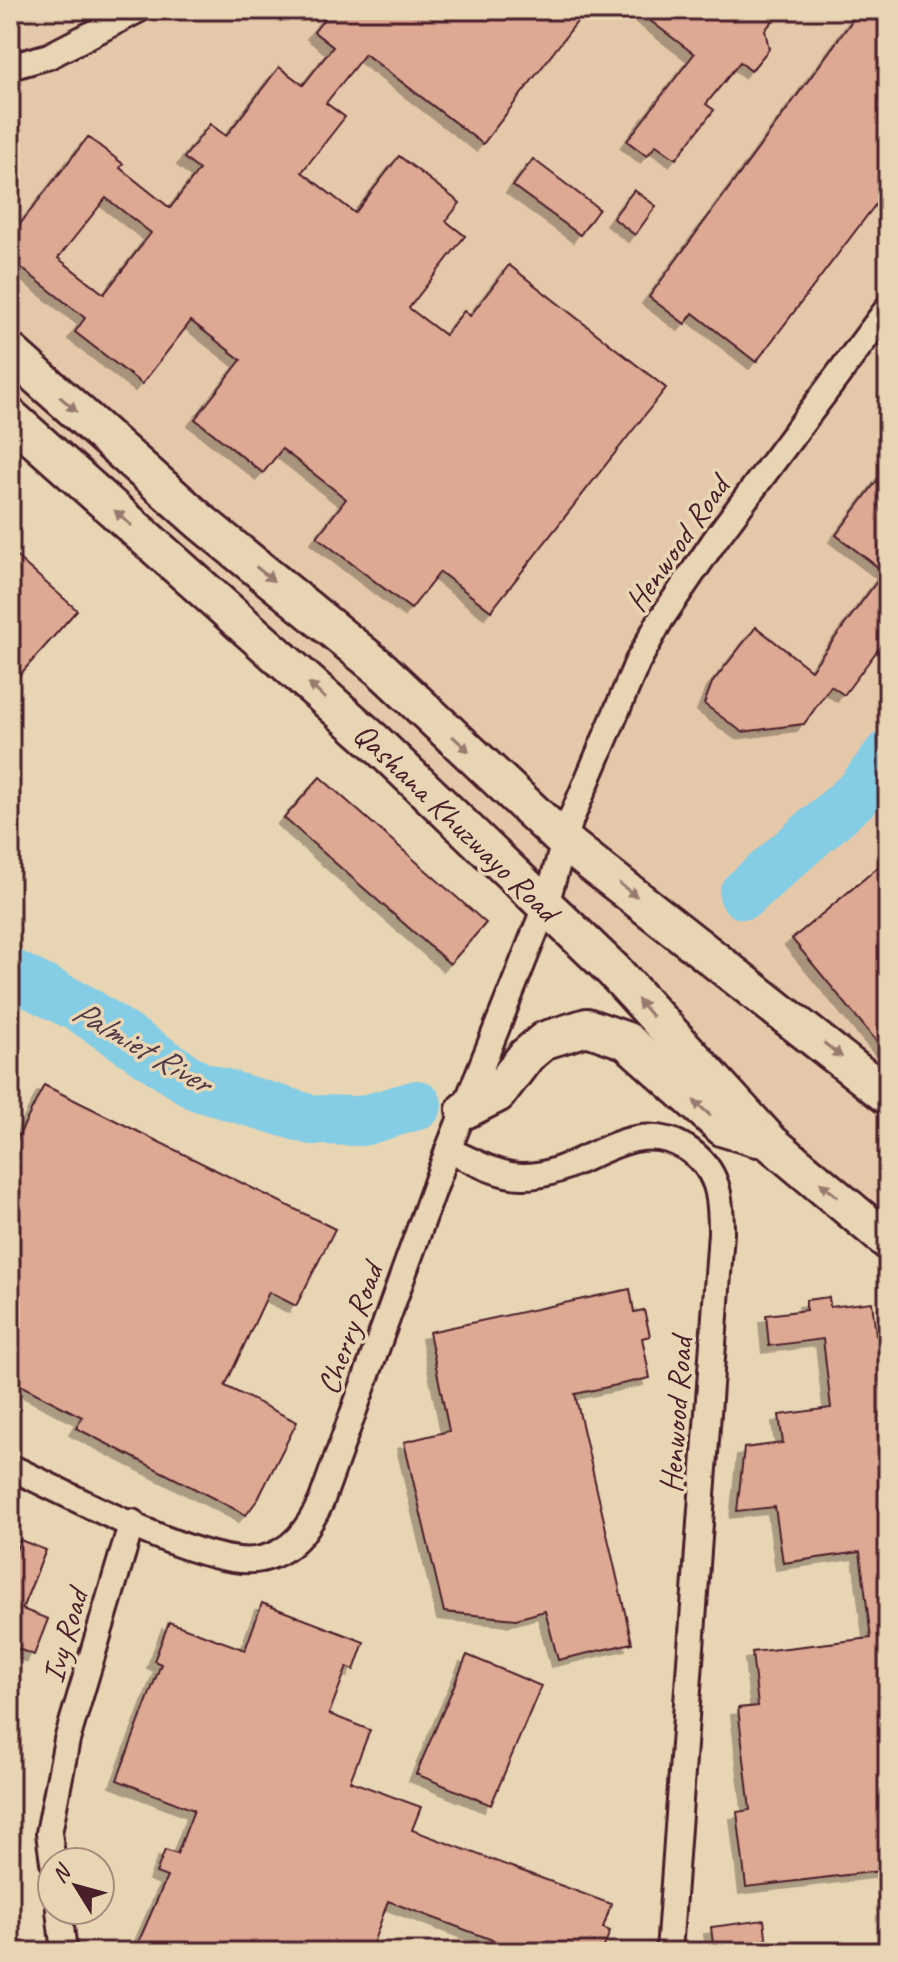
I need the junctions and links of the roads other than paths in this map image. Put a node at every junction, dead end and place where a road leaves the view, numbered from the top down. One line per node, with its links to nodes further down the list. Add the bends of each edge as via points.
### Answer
1 (138, 10): 2 (street, via 49,56)
2 (10, 67)
3 (888, 308): 6 (street, Henwood Road, via 661,619 584,787)
4 (10, 352): 6 (main road, Qashana Khuzwayo Road, one-way to 6, via 201,522 381,669)
5 (10, 417): 7 (main road, Qashana Khuzwayo Road, one-way to 5, via 376,743)
6 (566, 843): 7 (street, Cherry Road); 8 (main road, Qashana Khuzwayo Road, one-way to 8)
7 (545, 907): 9 (street, Cherry Road); 10 (main road, Qashana Khuzwayo Road, one-way to 7, via 613,970)
8 (888, 1096)
9 (465, 1110): 10 (main road, one-way to 9, via 724,1128 627,1041 587,1027 545,1040 497,1094); 11 (street, Cherry Road)
10 (770, 1142): 12 (main road, Qashana Khuzwayo Road, one-way to 10)
11 (448, 1150): 14 (street, Cherry Road, via 321,1502 297,1541 262,1559 228,1561); 18 (street, Henwood Road, via 523,1176 543,1174 636,1137 659,1137 704,1162 721,1195)
12 (888, 1241)
13 (10, 1467): 14 (street, Cherry Road)
14 (132, 1522): 15 (street, Ivy Road, via 67,1740)
15 (51, 1846)
16 (61, 1926): 17 (street)
17 (64, 1952)
18 (669, 1952)

